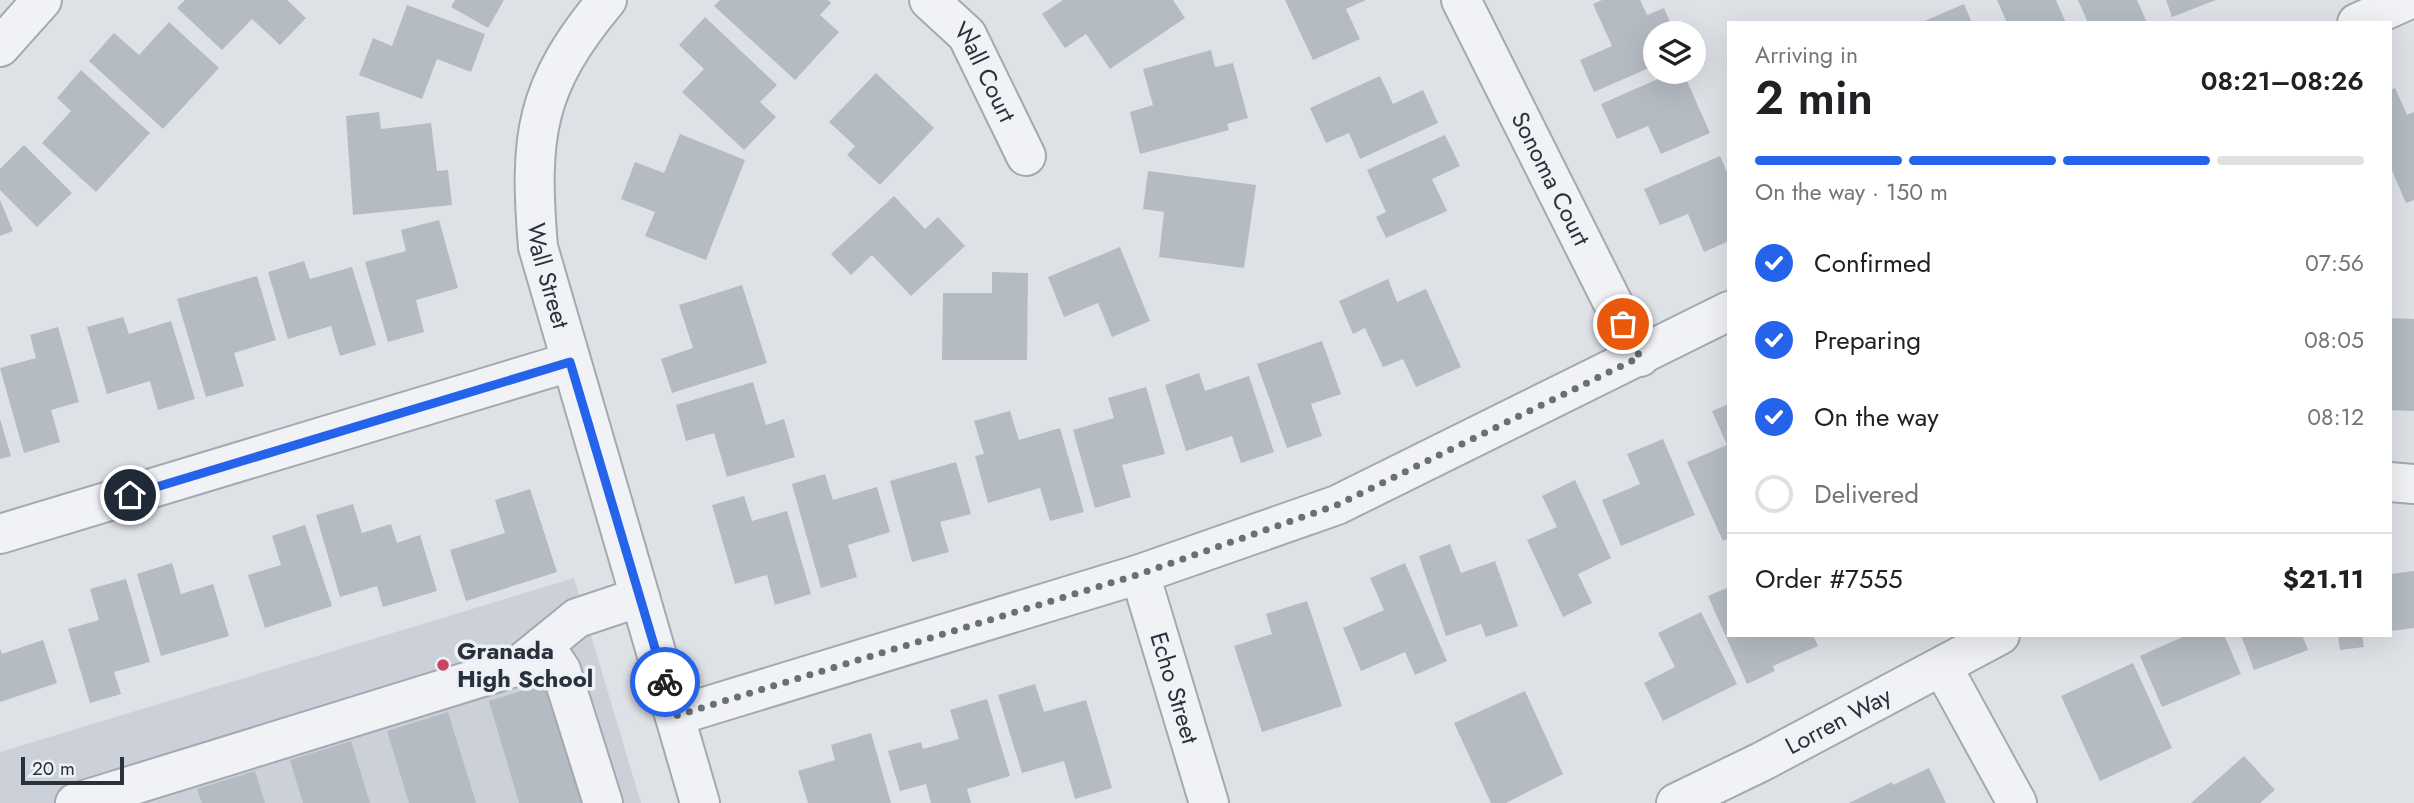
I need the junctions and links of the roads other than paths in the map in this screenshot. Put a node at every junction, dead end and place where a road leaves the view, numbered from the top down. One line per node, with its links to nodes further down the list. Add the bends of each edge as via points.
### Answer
1 (42, 0): 7 (street)
2 (607, 0): 11 (street, Wall Street, via 576,36 549,85 536,139 533,192 538,247)
3 (929, 0): 8 (street, Wall Court, via 967,35)
4 (1461, 0): 10 (street, Sonoma Court)
5 (2408, 0): 6 (street)
6 (2361, 21)
7 (0, 47)
8 (1026, 156)
9 (1727, 312): 10 (street)
10 (1640, 357): 15 (street, via 1337,505)
11 (570, 362): 14 (street); 16 (street, Wall Street)
12 (2392, 482): 13 (street)
13 (2414, 484)
14 (0, 534)
15 (1140, 574): 20 (street); 24 (street, Echo Street)
16 (640, 597): 18 (street, via 577,618); 20 (street, Wall Street)
17 (1997, 637): 19 (street, Lorren Way)
18 (544, 645): 21 (street, via 518,666); 22 (street, via 561,670)
19 (1943, 668): 25 (street, Lorren Way); 26 (street)
20 (675, 716): 23 (street, Wall Street)
21 (75, 803)
22 (603, 803)
23 (700, 803)
24 (1209, 803)
25 (1676, 803)
26 (2017, 803)

